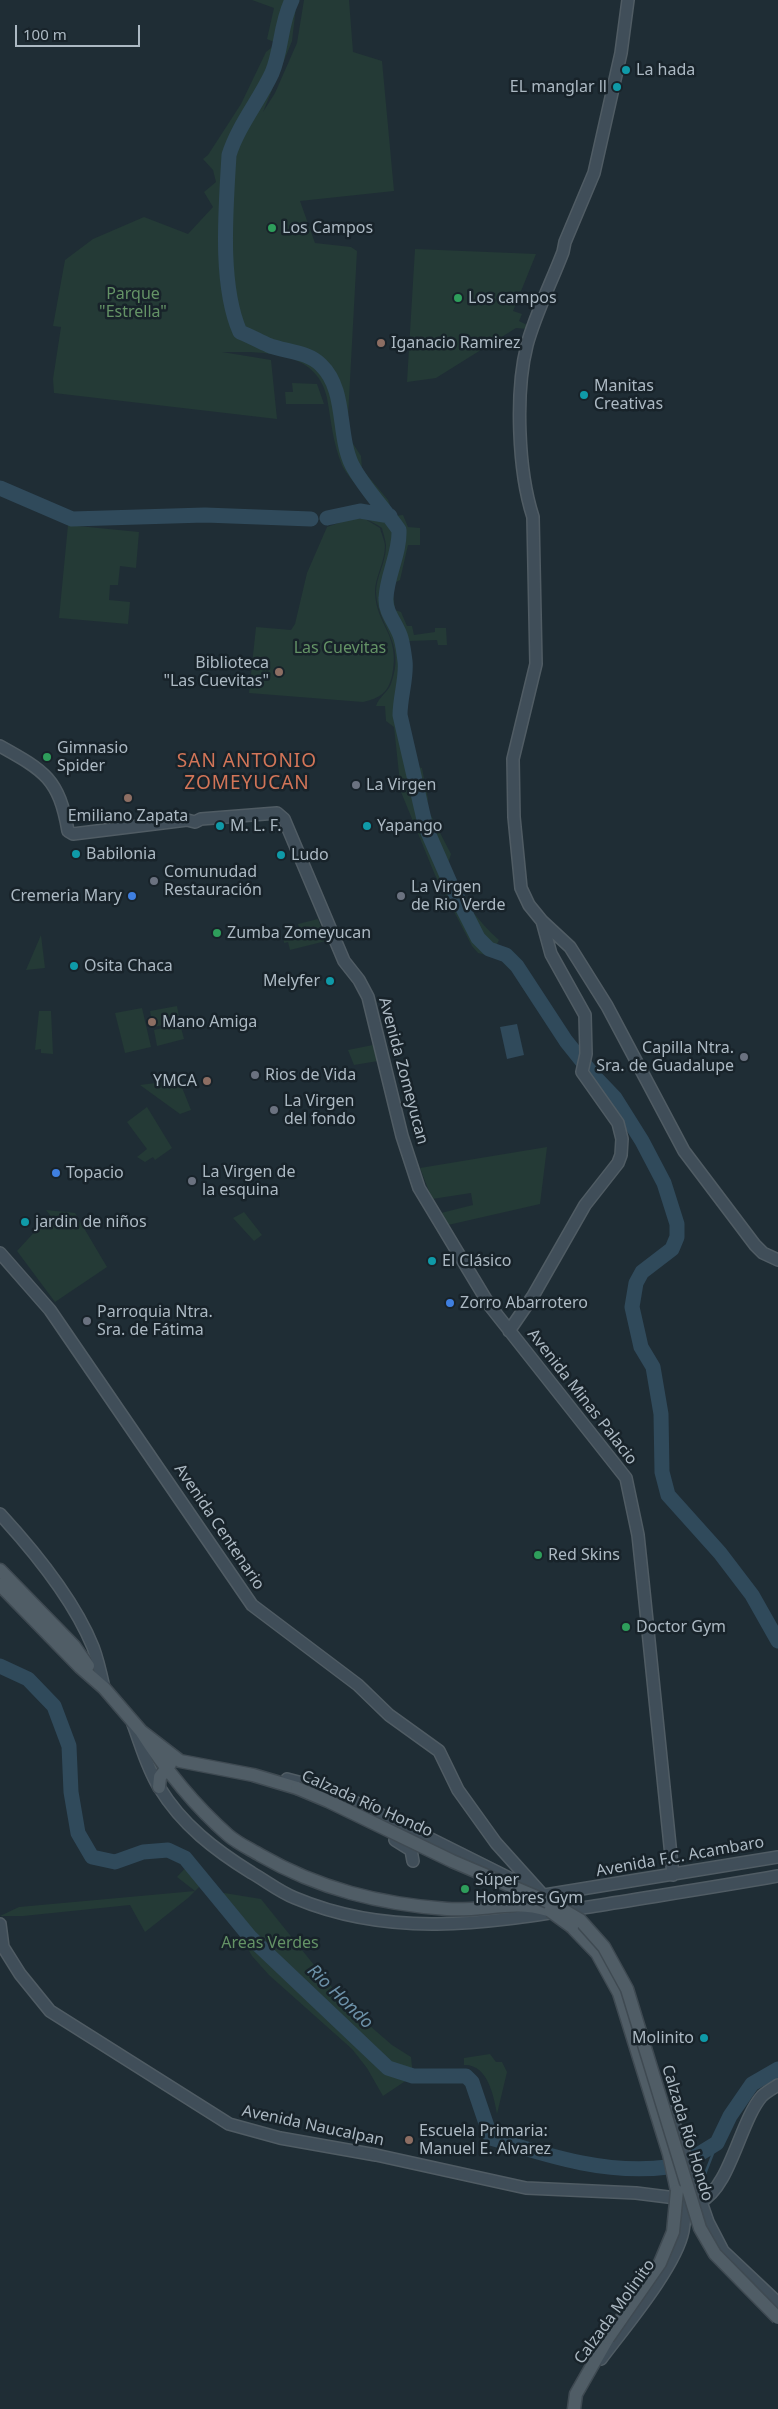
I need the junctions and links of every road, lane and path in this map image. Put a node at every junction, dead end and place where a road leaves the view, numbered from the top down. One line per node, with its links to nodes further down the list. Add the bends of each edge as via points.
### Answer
1 (628, 0): 3 (main road, Avenida Minas Palacio, via 621,54 594,174 565,242 531,335 524,365 521,445 533,516 536,664 513,759 511,782 521,888)
2 (0, 746): 6 (main road, Avenida Zomeyucan, via 29,763 51,782 60,797 68,831 73,834 277,813 284,819 344,962 368,997 402,1136 419,1188 490,1306)
3 (542, 921): 5 (main road, via 568,944 689,1158 757,1248); 6 (main road, Avenida Minas Palacio, via 551,954 585,1015 582,1072 618,1123 621,1155 585,1205)
4 (0, 1253): 22 (main road, Avenida Centenario, via 50,1310 252,1605 439,1751 458,1790 496,1843)
5 (778, 1260)
6 (509, 1331): 20 (main road, Avenida Minas Palacio, via 626,1478 638,1535)
7 (0, 1514): 10 (main road, via 40,1562 78,1617 93,1646)
8 (0, 1570): 10 (main road, Calzada Río Hondo, via 74,1646)
9 (0, 1585): 10 (main road, Calzada Río Hondo)
10 (104, 1688): 11 (main road, Calzada Río Hondo)
11 (131, 1718): 12 (main road, Calzada Río Hondo); 16 (main road, Avenida F.C. Acambaro)
12 (141, 1731): 13 (main road, Calzada Río Hondo); 14 (main road, Avenida F.C. Acambaro)
13 (180, 1761): 14 (main road); 15 (main road, Calzada Río Hondo)
14 (165, 1769): 16 (main road); 19 (main road, Avenida F.C. Acambaro, via 229,1836)
15 (253, 1775): 17 (main road, Calzada Río Hondo, via 279,1777 329,1790); 17 (main road, via 277,1788 344,1813 407,1846 413,1861 419,1853 420,1844); 33 (main road, Calzada Río Hondo, bridge, via 328,1801 452,1861 553,1904 580,1920 604,1947 627,1990 700,2228 715,2254)
16 (159, 1787): 23 (main road, Avenida F.C. Acambaro, via 183,1820 222,1855 294,1897 353,1917 414,1924 466,1924)
17 (407, 1826): 22 (main road, Calzada Río Hondo)
18 (778, 1856): 20 (main road, Avenida F.C. Acambaro)
19 (293, 1872): 22 (main road, Avenida F.C. Acambaro, via 362,1892 420,1902 482,1905); 28 (main road, Avenida F.C. Acambaro, bridge, via 359,1897 402,1905 450,1909 534,1905 548,1910 572,1927 597,1953 619,1993)
20 (673, 1875): 22 (main road, Avenida F.C. Acambaro)
21 (778, 1876): 23 (main road, Avenida F.C. Acambaro)
22 (545, 1896): 23 (main road, Calzada Río Hondo)
23 (565, 1911): 26 (main road, Calzada Río Hondo, via 596,1933 626,1981); 28 (main road, Calzada Río Hondo, via 591,1939 618,1984 674,2153)
24 (0, 1924): 28 (main road, Avenida Naucalpan, via 3,1947 50,2012 229,2124 280,2138 526,2188 636,2193)
25 (778, 2085): 27 (main road, via 763,2095 754,2109)
26 (696, 2186): 27 (main road); 29 (main road, Calzada Río Hondo)
27 (714, 2192): 29 (main road)
28 (680, 2199): 29 (main road, Avenida Naucalpan); 31 (main road, Calzada Río Hondo); 34 (main road, Avenida F.C. Acambaro, bridge, via 673,2232 660,2264 608,2338)
29 (700, 2202): 30 (main road, Calzada Río Hondo)
30 (711, 2229): 31 (main road); 32 (main road, Calzada Río Hondo, via 724,2251)
31 (683, 2232): 34 (main road, Calzada Molinito, via 672,2259)
32 (778, 2303)
33 (778, 2318)
34 (576, 2394): 35 (main road, Calzada Molinito)
35 (574, 2409)

